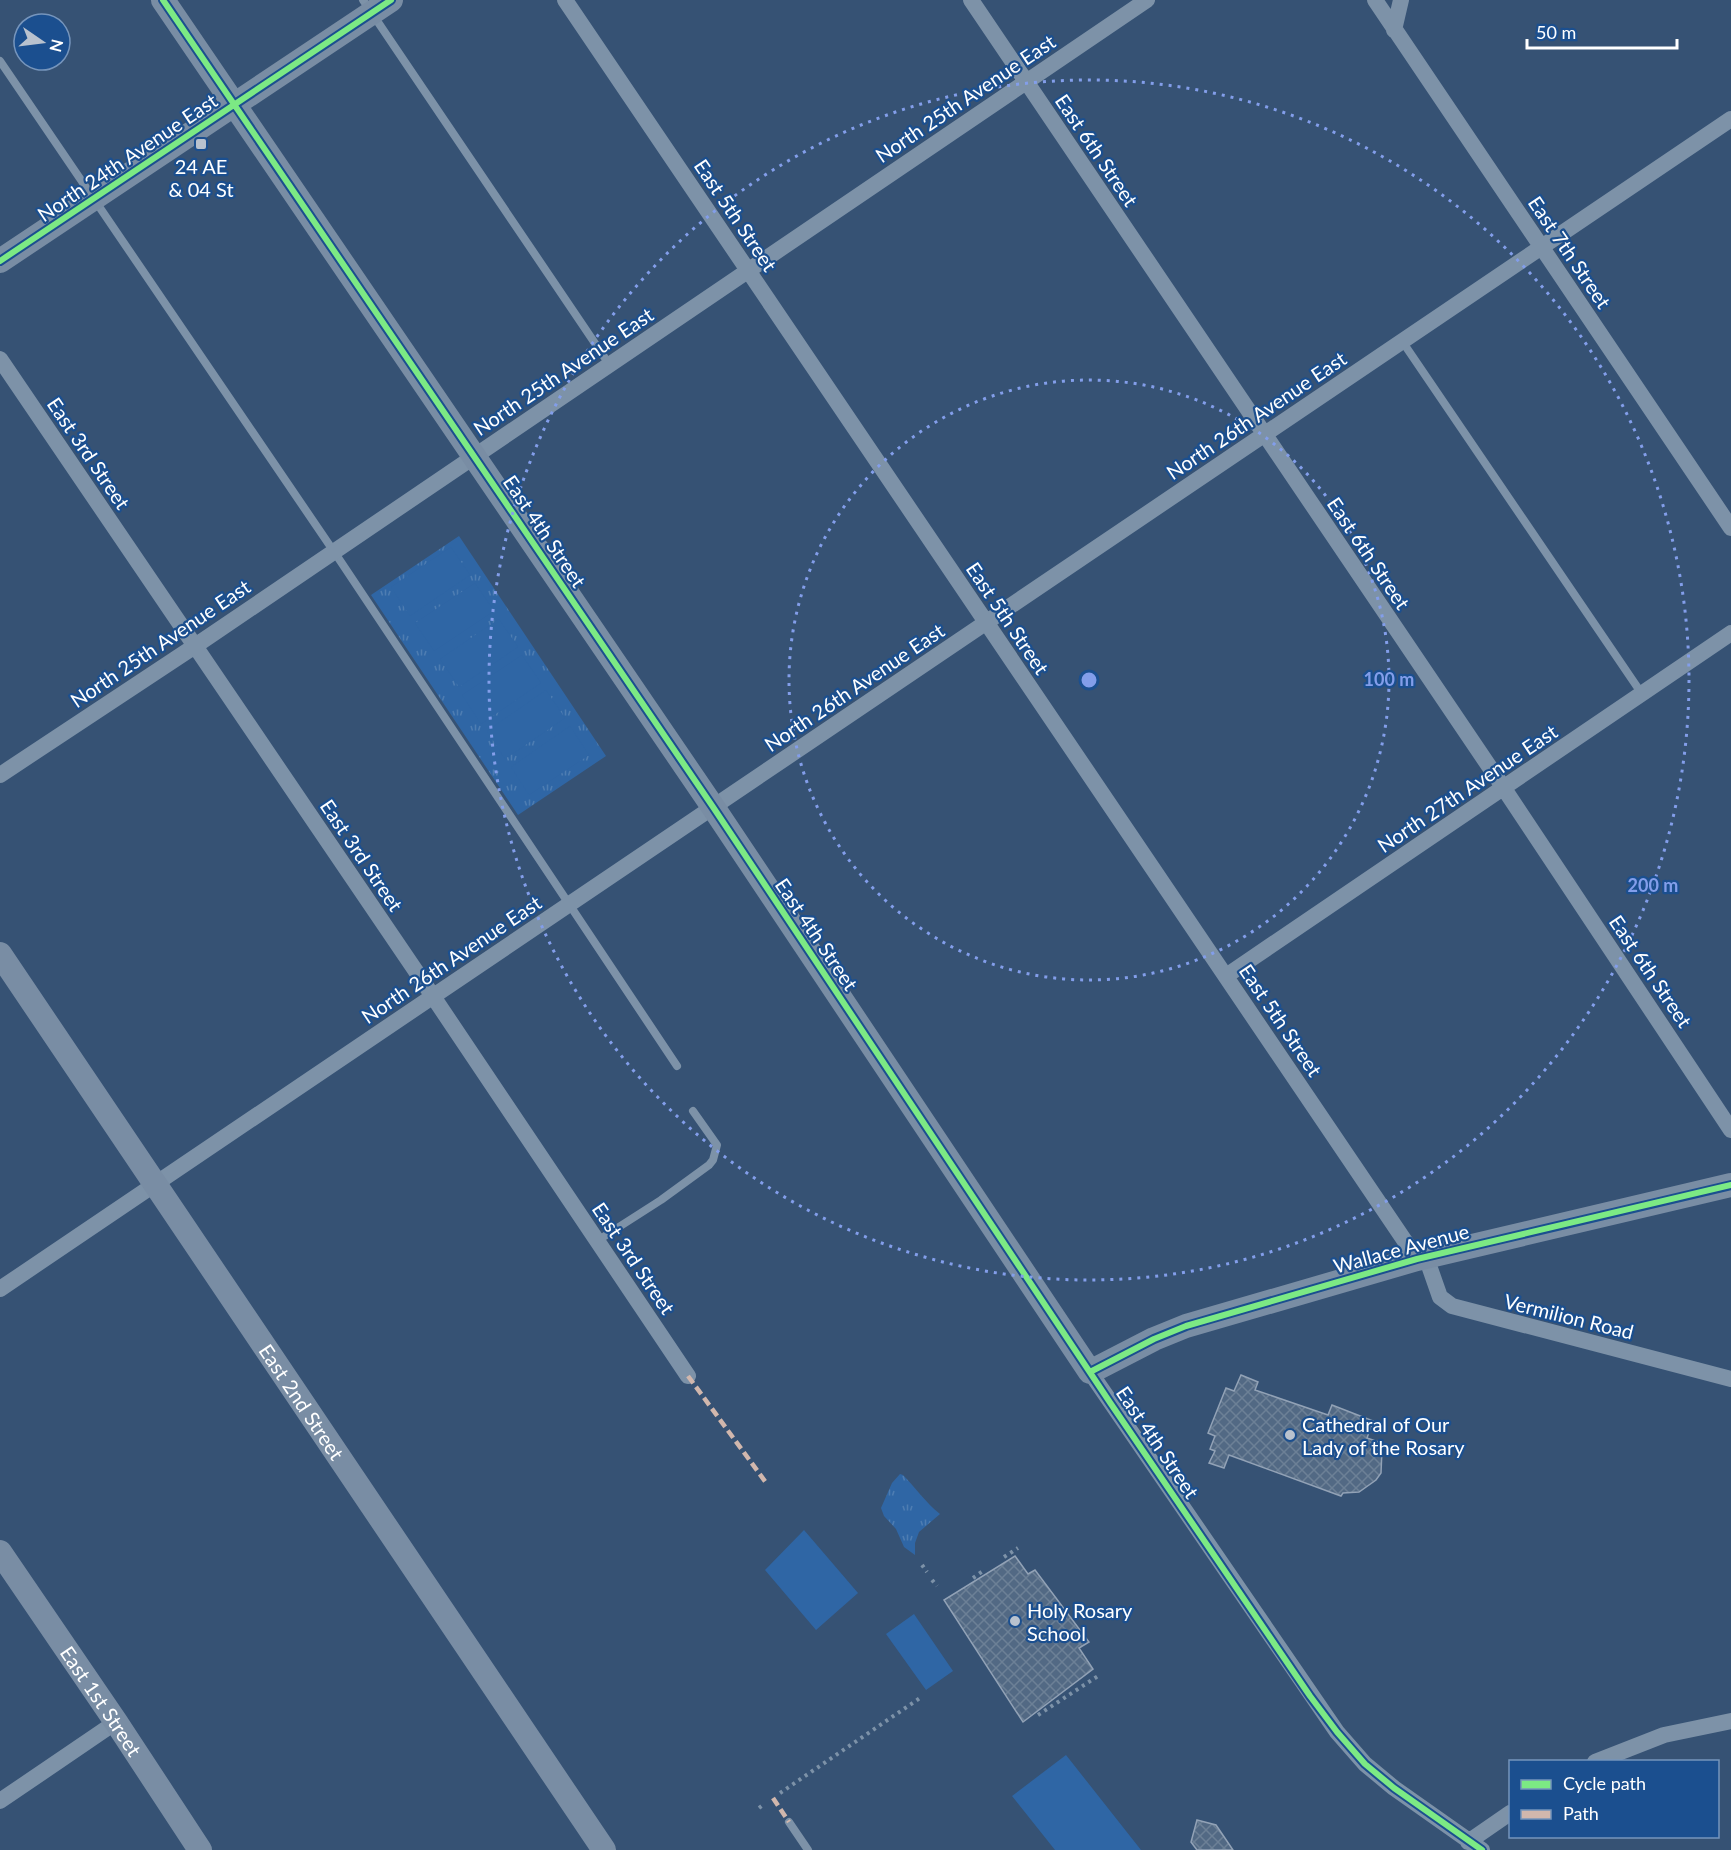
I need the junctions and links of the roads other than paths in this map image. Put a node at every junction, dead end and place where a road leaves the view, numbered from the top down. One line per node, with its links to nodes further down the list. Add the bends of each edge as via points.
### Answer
1 (163, 0): 11 (main road, East 4th Street)
2 (565, 0): 16 (street, East 5th Street)
3 (971, 0): 10 (street, East 6th Street)
4 (1147, 0): 10 (street, North 25th Avenue East)
5 (1375, 0): 8 (street, East 7th Street)
6 (1401, 0): 8 (street)
7 (375, 4): 11 (main road, North 24th Avenue East); 19 (lane)
8 (1394, 30): 14 (street, East 7th Street)
9 (0, 61): 13 (lane)
10 (1026, 82): 16 (street, North 25th Avenue East); 20 (street, East 6th Street)
11 (234, 105): 13 (main road, North 24th Avenue East); 21 (main road, East 4th Street)
12 (1731, 119): 14 (street, North 26th Avenue East)
13 (94, 199): 15 (main road, North 24th Avenue East); 23 (lane)
14 (1541, 248): 17 (street, North 26th Avenue East); 22 (street, East 7th Street)
15 (0, 261)
16 (748, 271): 19 (street, North 25th Avenue East); 24 (street, East 5th Street)
17 (1402, 341): 20 (street, North 26th Avenue East); 27 (lane)
18 (0, 359): 26 (street, East 3rd Street)
19 (609, 364): 21 (street, North 25th Avenue East)
20 (1264, 435): 24 (street, North 26th Avenue East); 29 (street, East 6th Street)
21 (474, 457): 23 (street, North 25th Avenue East); 30 (main road, East 4th Street)
22 (1731, 528)
23 (334, 551): 26 (street, North 25th Avenue East); 31 (lane)
24 (986, 623): 30 (street, North 26th Avenue East); 33 (street, East 5th Street)
25 (1731, 633): 27 (street, North 27th Avenue East)
26 (195, 646): 28 (street, North 25th Avenue East); 34 (street, East 3rd Street)
27 (1642, 694): 29 (street, North 27th Avenue East)
28 (0, 775)
29 (1504, 788): 33 (street, North 27th Avenue East); 37 (street, East 6th Street)
30 (713, 807): 31 (street, North 26th Avenue East); 43 (main road, East 4th Street)
31 (570, 904): 34 (street, North 26th Avenue East); 35 (lane)
32 (0, 954): 38 (main road, East 2nd Street)
33 (1226, 976): 41 (street, East 5th Street)
34 (433, 997): 38 (street, North 26th Avenue East); 40 (street, East 3rd Street)
35 (677, 1066)
36 (693, 1111): 40 (lane, via 717,1145 713,1160 661,1200)
37 (1731, 1130)
38 (156, 1184): 42 (street, North 26th Avenue East); 55 (main road, East 2nd Street)
39 (1731, 1185): 41 (main road, Wallace Avenue)
40 (597, 1241): 44 (street, East 3rd Street)
41 (1422, 1258): 43 (main road, Wallace Avenue, via 1186,1326); 45 (street, Vermilion Road, via 1440,1297 1452,1306)
42 (0, 1289)
43 (1090, 1372): 53 (street, East 4th Street, via 1337,1732 1386,1782)
44 (688, 1376)
45 (1731, 1380)
46 (0, 1552): 48 (main road, East 1st Street)
47 (1731, 1720): 49 (street, via 1664,1735)
48 (116, 1722): 50 (street); 54 (main road, East 1st Street)
49 (1598, 1760)
50 (0, 1801)
51 (1509, 1814): 53 (street)
52 (789, 1822): 56 (lane)
53 (1475, 1846)
54 (200, 1850)
55 (604, 1850)
56 (808, 1850)

